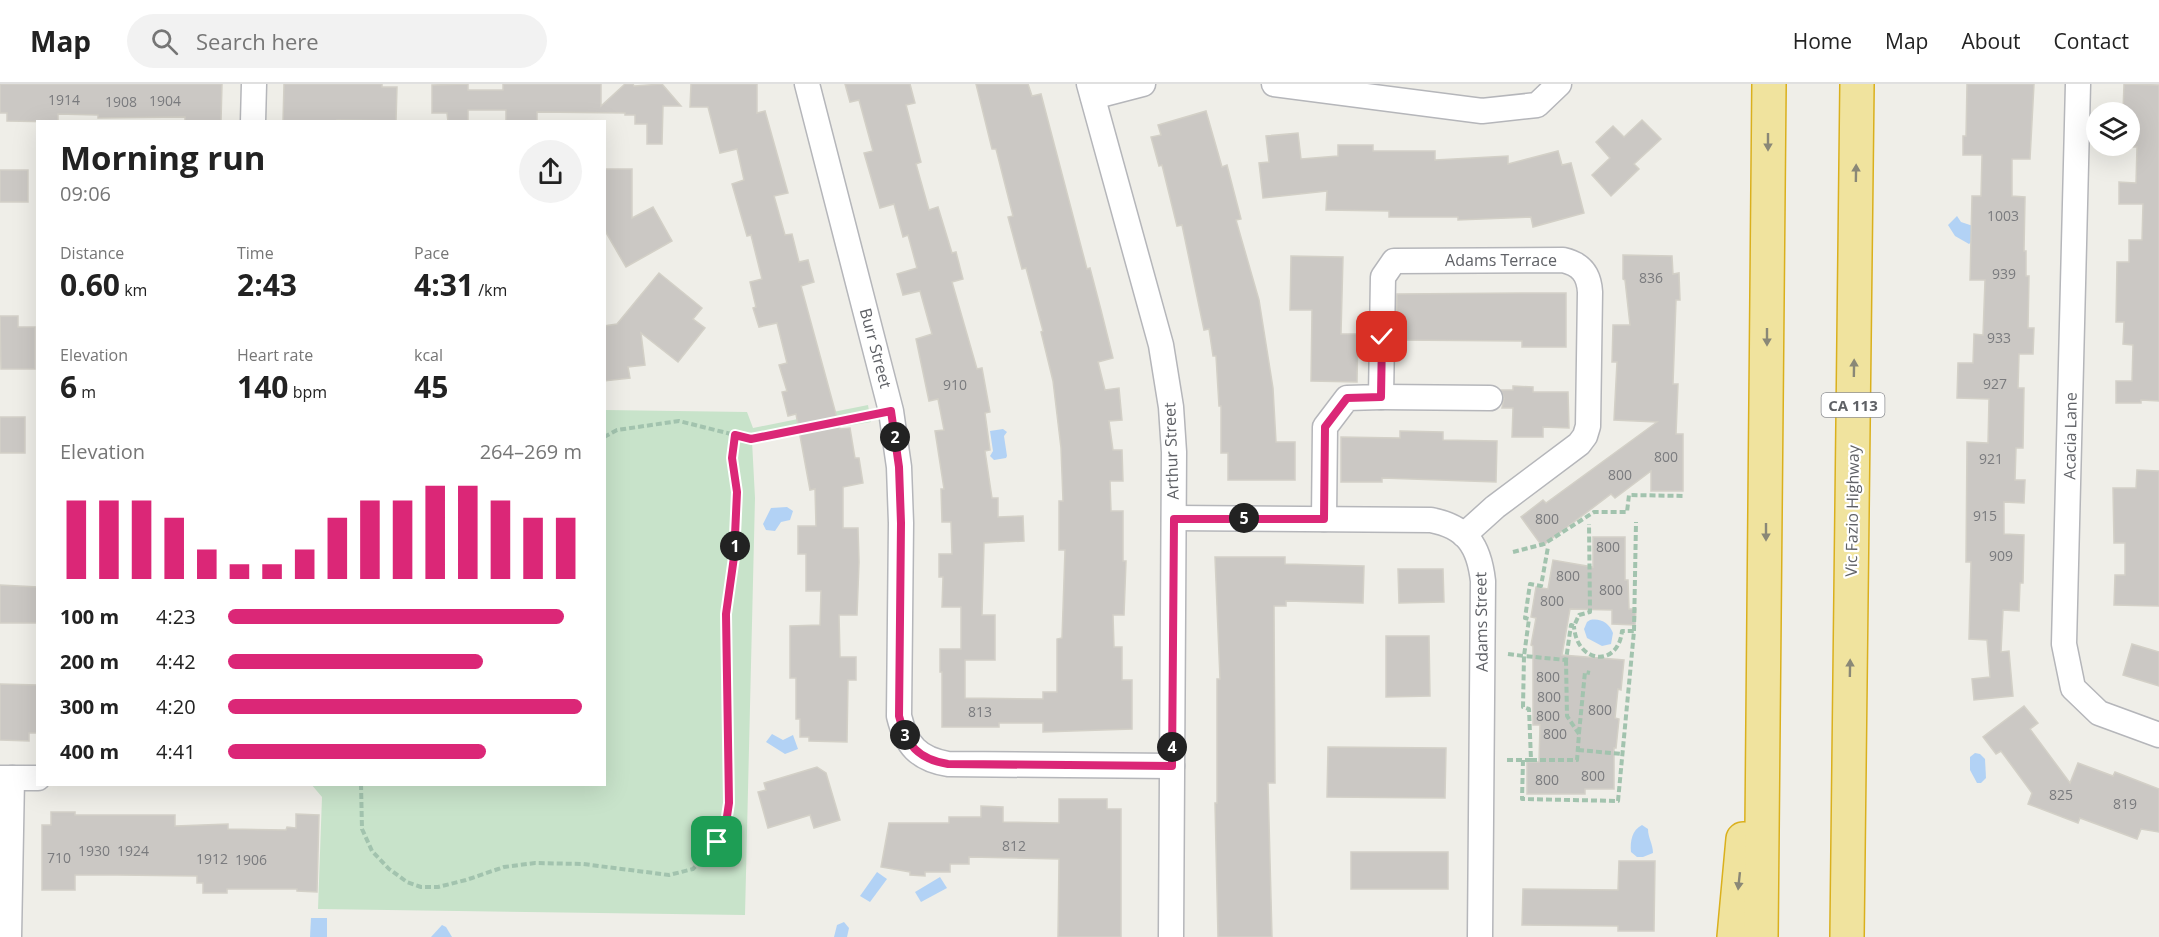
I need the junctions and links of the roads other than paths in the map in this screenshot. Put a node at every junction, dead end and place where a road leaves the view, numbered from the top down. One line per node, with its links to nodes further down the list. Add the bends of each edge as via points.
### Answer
1 (254, 84): 10 (street)
2 (807, 84): 19 (street, Burr Street, via 891,411 899,467 899,716 903,731 922,757 948,764)
3 (1143, 84): 9 (street)
4 (1274, 84): 5 (street, via 1482,111 1538,105)
5 (1559, 84)
6 (1769, 84): 16 (highway, one-way to 16)
7 (1857, 84): 17 (highway, Vic Fazio Highway / CA 113, one-way to 7)
8 (2078, 84): 18 (street, Acacia Lane, via 2064,644 2073,688 2099,713)
9 (1091, 91): 13 (street, Arthur Street, via 1165,366 1174,452)
10 (253, 120)
11 (1381, 397): 12 (street); 14 (street, via 1347,398 1325,427); 15 (street, Adams Terrace, via 1383,277 1394,261 1563,260 1572,262 1586,275 1590,292 1585,436)
12 (1490, 398)
13 (1174, 519): 14 (street); 19 (street, Arthur Street)
14 (1324, 519): 15 (street, via 1431,520 1452,526)
15 (1464, 535): 24 (street, Adams Street, via 1478,554 1483,581)
16 (1765, 677): 25 (highway, one-way to 25); 26 (highway)
17 (1849, 726): 27 (highway, Vic Fazio Highway / CA 113); 28 (highway)
18 (2159, 735)
19 (1172, 766): 23 (street, Arthur Street)
20 (6, 778): 21 (street); 22 (street)
21 (36, 778)
22 (9, 937)
23 (1171, 937)
24 (1480, 937)
25 (1734, 937)
26 (1761, 937)
27 (1847, 937)
28 (1866, 937)

